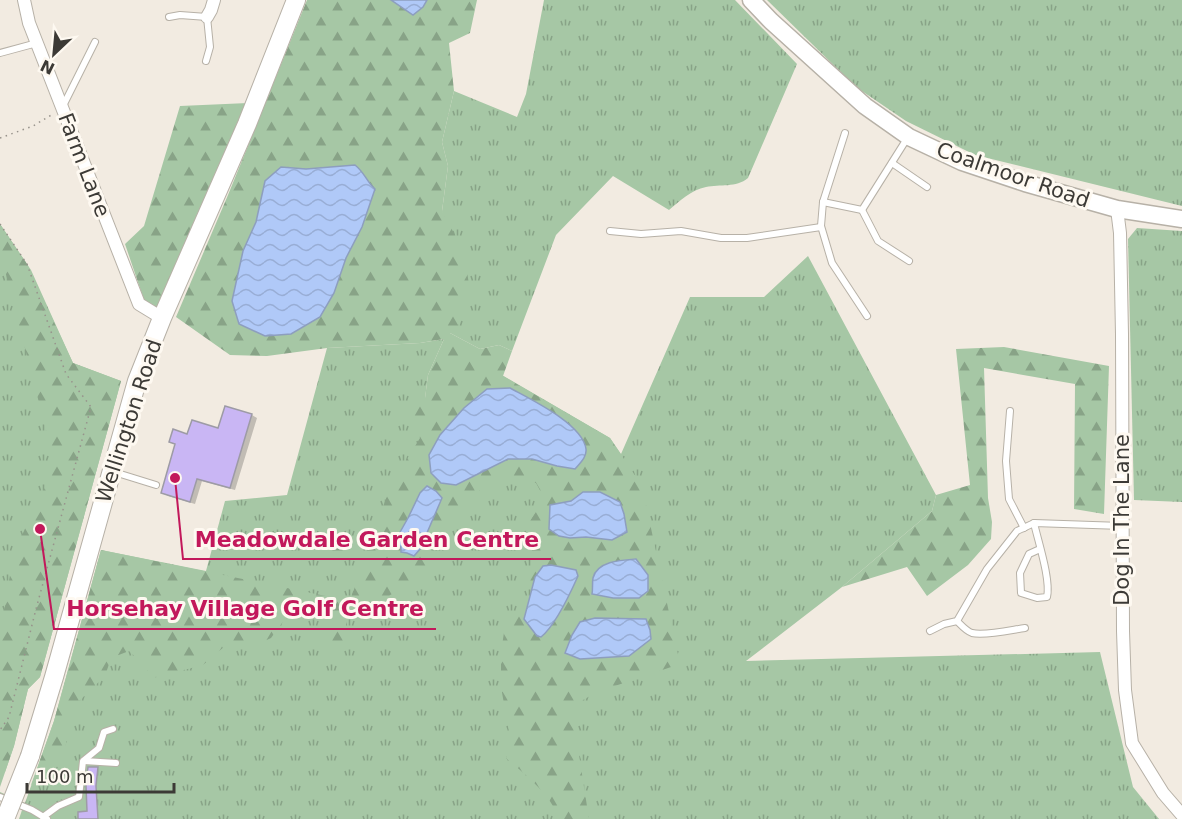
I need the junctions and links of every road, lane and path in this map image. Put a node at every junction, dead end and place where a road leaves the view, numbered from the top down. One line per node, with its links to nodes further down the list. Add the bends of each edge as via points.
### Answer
1 (24, 0): 8 (street, Farm Lane)
2 (214, 0): 6 (street)
3 (296, 0): 26 (main road, Wellington Road)
4 (751, 0): 13 (street, Coalmoor Road, via 865,106)
5 (169, 17): 6 (lane)
6 (207, 17): 10 (lane)
7 (95, 42): 11 (lane)
8 (37, 43): 9 (lane); 11 (street, Farm Lane)
9 (0, 53)
10 (207, 61)
11 (62, 108): 14 (path, via 33,126); 26 (street, Farm Lane, via 139,304)
12 (845, 133): 17 (lane)
13 (909, 137): 15 (lane); 18 (street, Coalmoor Road, via 962,162)
14 (0, 138)
15 (892, 163): 16 (lane); 19 (lane)
16 (927, 187)
17 (824, 202): 19 (lane); 22 (lane)
18 (1117, 209): 20 (street, Coalmoor Road); 31 (street, Dog In The Lane, via 1122,333)
19 (862, 210): 24 (lane, via 878,241)
20 (1182, 219)
21 (0, 224): 37 (path, via 27,264 66,374 91,407 9,717)
22 (821, 227): 23 (lane, via 721,238 681,231); 25 (lane, via 831,263)
23 (610, 231)
24 (909, 261)
25 (867, 316)
26 (162, 318): 28 (main road, Wellington Road, via 137,381)
27 (1010, 411): 32 (lane, via 1006,461 1009,499)
28 (111, 472): 29 (lane); 44 (main road, Wellington Road, bridge, via 30,756)
29 (156, 485)
30 (1034, 523): 31 (lane); 32 (lane); 33 (lane)
31 (1122, 526): 42 (street, Dog In The Lane, via 1125,690 1132,743 1163,793)
32 (1024, 528): 34 (lane, via 1017,531 987,569)
33 (1040, 549): 33 (lane, via 1048,591 1047,597 1037,598 1021,593 1020,573 1029,554)
34 (957, 621): 35 (lane, via 974,633); 36 (lane)
35 (1025, 628)
36 (930, 631)
37 (0, 729)
38 (113, 729): 39 (lane, via 104,732 99,748)
39 (83, 761): 40 (lane); 43 (lane, via 79,797 58,806)
40 (116, 763)
41 (0, 797): 43 (lane)
42 (1182, 815)
43 (45, 818)
44 (5, 819)

